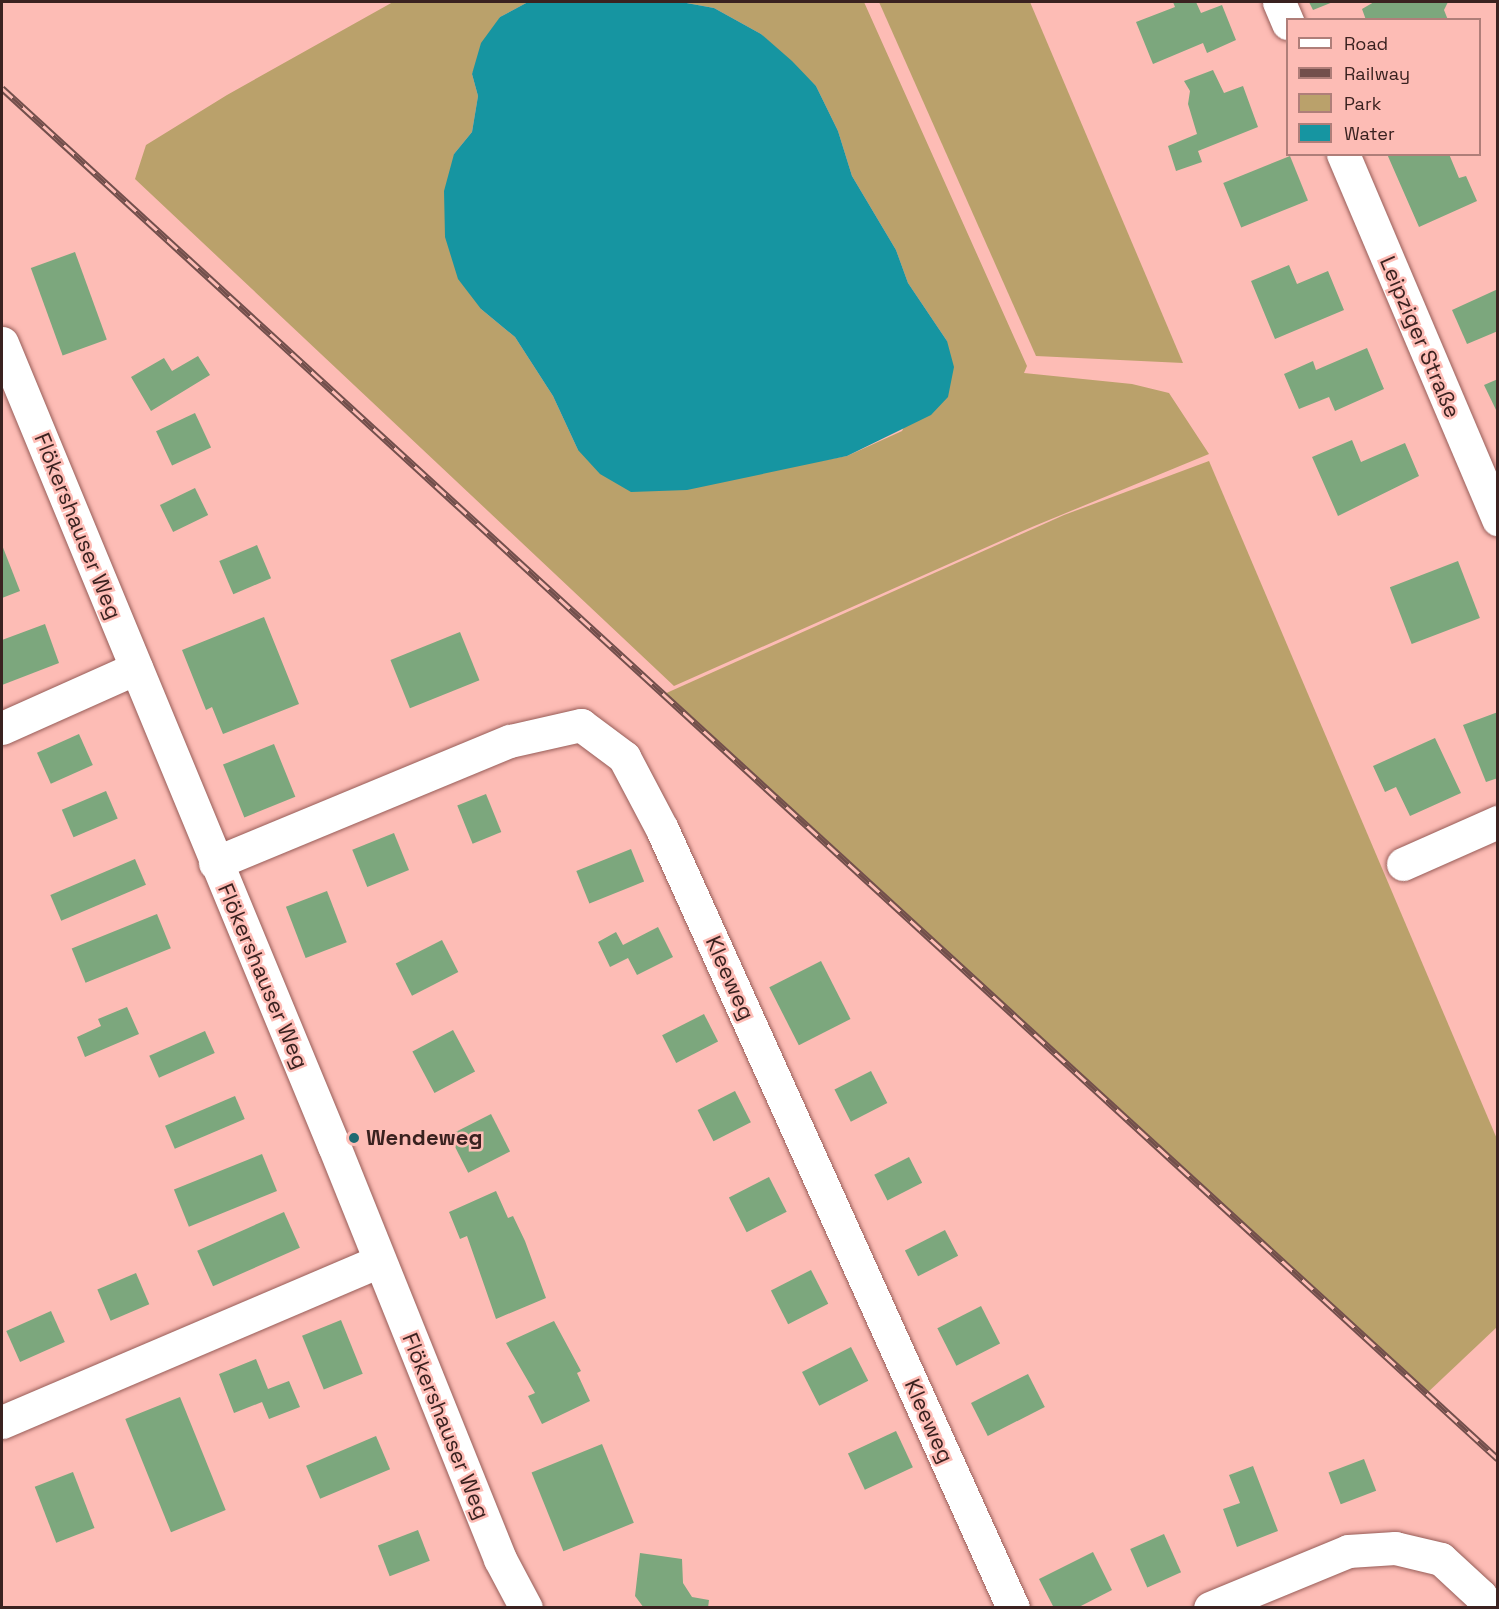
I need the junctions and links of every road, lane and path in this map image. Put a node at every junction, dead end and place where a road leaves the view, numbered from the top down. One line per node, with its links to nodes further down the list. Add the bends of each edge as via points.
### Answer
1 (1279, 2): 2 (street)
2 (1286, 20)
3 (1344, 156): 5 (street, Leipziger Straße)
4 (2, 343): 6 (street, Flökershauser Weg)
5 (1497, 519)
6 (136, 668): 7 (street); 9 (street, Flökershauser Weg)
7 (2, 728)
8 (1497, 822): 10 (street)
9 (215, 863): 11 (street, Flökershauser Weg); 14 (street, Kleeweg, via 510,741 581,724 624,757 662,829)
10 (1403, 864)
11 (379, 1261): 12 (street); 13 (street, Flökershauser Weg, via 500,1559)
12 (2, 1422)
13 (526, 1608)
14 (1013, 1608)
15 (1210, 1608): 16 (street, via 1348,1551 1395,1548 1441,1559 1481,1596)
16 (1487, 1608)

